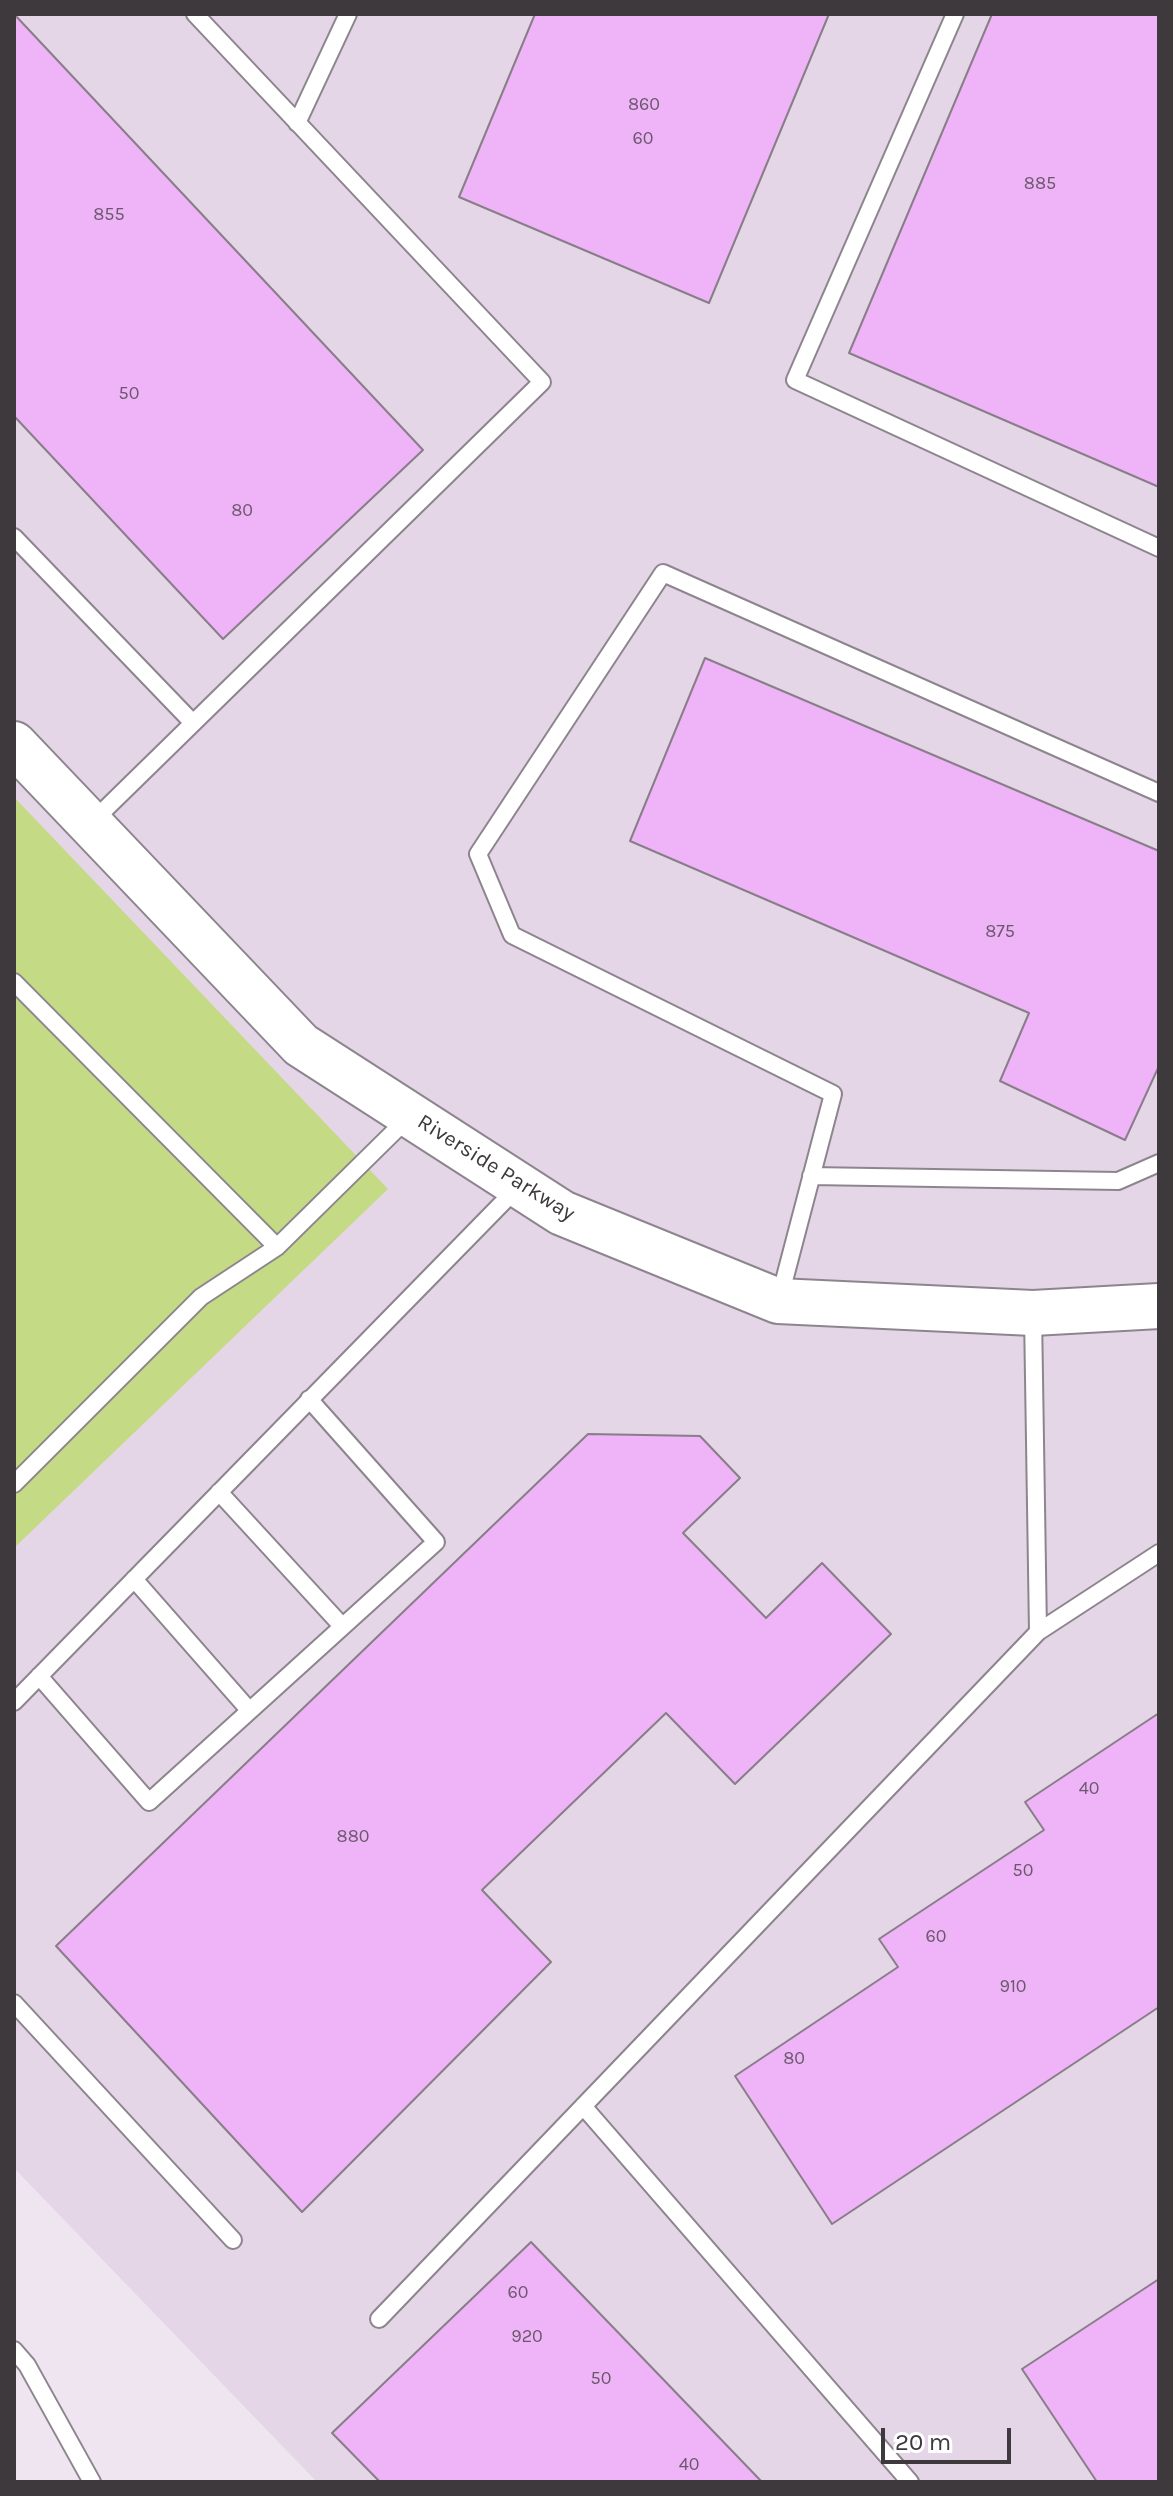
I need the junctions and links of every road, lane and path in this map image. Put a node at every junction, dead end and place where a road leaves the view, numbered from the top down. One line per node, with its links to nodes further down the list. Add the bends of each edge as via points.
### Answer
1 (195, 14): 4 (lane)
2 (348, 14): 4 (lane)
3 (955, 14): 6 (lane, via 795,380)
4 (297, 123): 7 (lane, via 542,382)
5 (14, 537): 7 (lane)
6 (1159, 548)
7 (193, 723): 10 (lane)
8 (14, 744): 10 (street, Riverside Parkway)
9 (1159, 793): 14 (lane, via 663,573 478,854 512,935 833,1094)
10 (90, 824): 12 (street, Riverside Parkway, via 301,1045)
11 (14, 982): 16 (lane)
12 (411, 1115): 15 (street, Riverside Parkway); 16 (lane)
13 (1159, 1163): 14 (lane, via 1118,1181)
14 (811, 1176): 17 (lane)
15 (519, 1185): 17 (street, Riverside Parkway, via 562,1213); 20 (lane)
16 (277, 1247): 21 (lane, via 201,1297)
17 (778, 1301): 19 (street, Riverside Parkway)
18 (1159, 1306): 19 (street, Riverside Parkway)
19 (1033, 1313): 26 (lane)
20 (309, 1399): 22 (lane); 25 (lane, via 436,1542)
21 (14, 1484)
22 (219, 1492): 24 (lane); 25 (lane)
23 (1159, 1553): 26 (lane)
24 (134, 1579): 27 (lane); 29 (lane)
25 (342, 1626): 29 (lane)
26 (1038, 1632): 31 (lane)
27 (39, 1676): 28 (lane); 29 (lane, via 149,1802)
28 (14, 1702)
29 (249, 1710)
30 (14, 2003): 32 (lane)
31 (583, 2106): 33 (lane); 36 (lane)
32 (233, 2240)
33 (379, 2319)
34 (14, 2350): 35 (lane)
35 (92, 2482)
36 (910, 2482)

